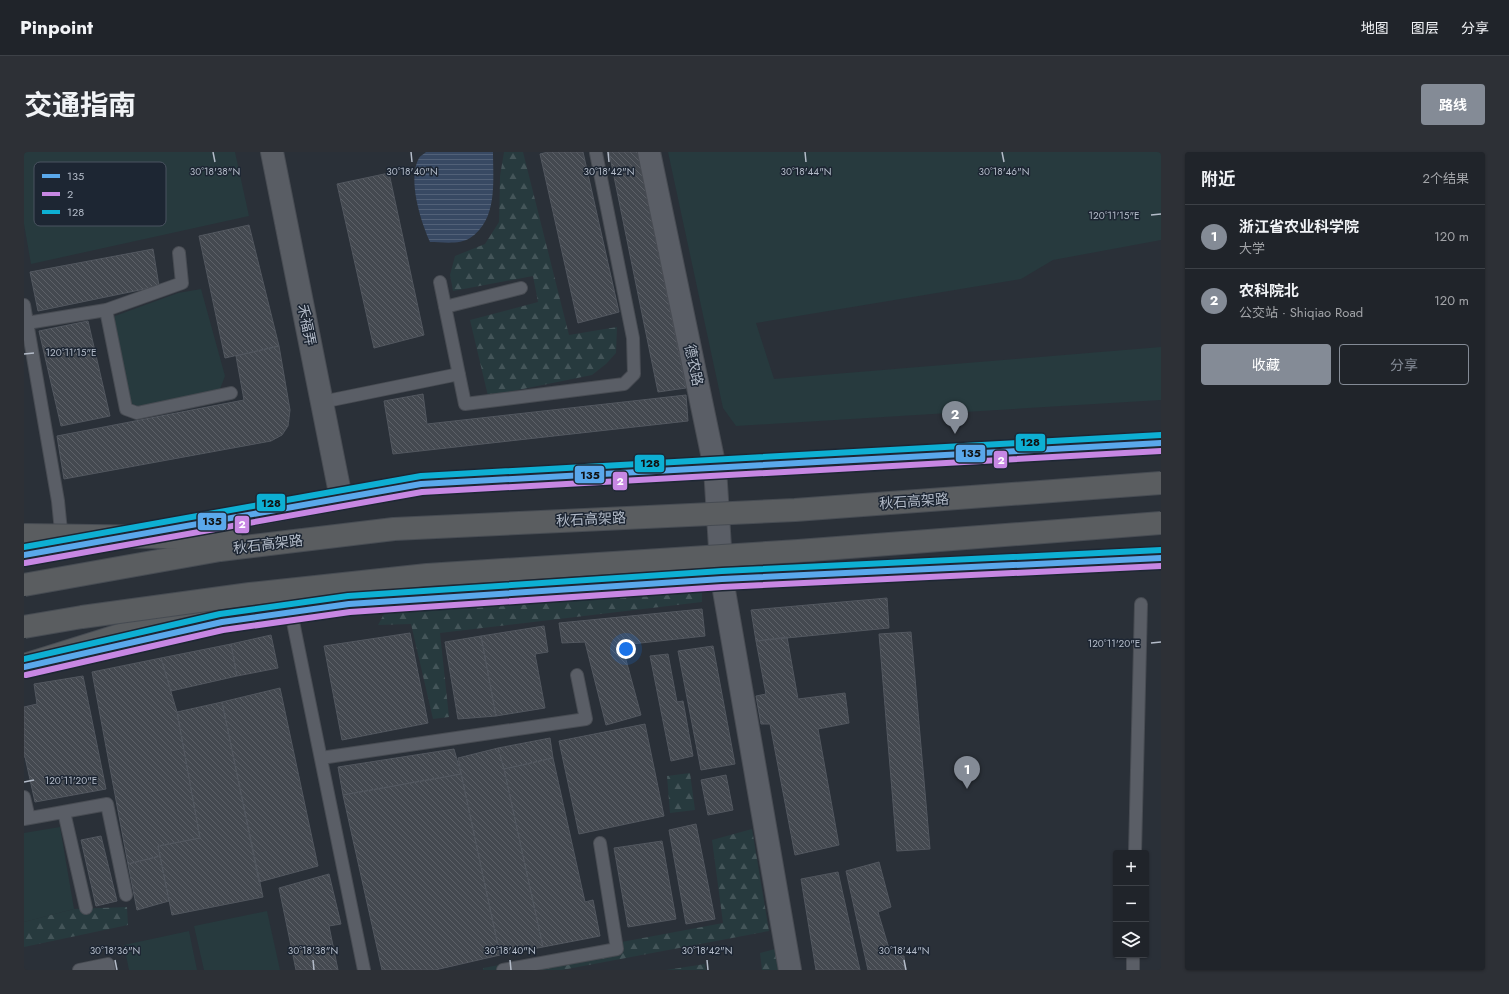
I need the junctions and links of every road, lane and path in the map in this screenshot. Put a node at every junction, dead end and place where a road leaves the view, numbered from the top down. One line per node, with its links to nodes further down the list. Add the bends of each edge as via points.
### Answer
1 (272, 152): 13 (street, 禾福弄)
2 (649, 152): 15 (street, 德农路)
3 (596, 153): 11 (lane, via 633,338 634,374 624,384 465,404)
4 (179, 253): 9 (lane, via 182,283)
5 (440, 282): 8 (lane)
6 (522, 288): 8 (lane)
7 (24, 305): 10 (lane)
8 (445, 307): 11 (lane)
9 (106, 310): 10 (lane); 12 (lane, via 126,409 137,413)
10 (27, 324): 21 (lane, via 58,501)
11 (459, 374): 13 (lane)
12 (231, 393)
13 (322, 402): 17 (street, 禾福弄)
14 (1161, 443): 15 (main road)
15 (715, 468): 17 (main road, via 421,484); 24 (street, 德农路)
16 (1161, 483): 20 (highway, 秋石高架路, bridge, via 795,510 394,529)
17 (341, 498): 21 (main road)
18 (1161, 523): 26 (highway, bridge, via 798,551 427,575)
19 (24, 535): 20 (highway, bridge)
20 (305, 539): 25 (highway, 秋石高架路, bridge, via 220,550)
21 (63, 548): 22 (main road)
22 (24, 555)
23 (1161, 558): 24 (main road)
24 (722, 579): 28 (main road, via 348,604); 45 (street, 德农路)
25 (24, 585)
26 (250, 594): 29 (highway, bridge); 30 (highway, bridge)
27 (1141, 604): 37 (lane)
28 (291, 612): 30 (main road, via 222,622); 32 (lane)
29 (24, 627)
30 (24, 666)
31 (577, 675): 32 (lane, via 586,719)
32 (321, 758): 43 (lane)
33 (24, 797): 35 (lane)
34 (64, 812): 35 (lane); 38 (lane, via 108,804); 39 (lane)
35 (26, 819)
36 (600, 843): 44 (lane, via 617,949)
37 (1135, 850)
38 (126, 895)
39 (86, 908)
40 (1133, 958): 46 (lane)
41 (79, 970): 42 (lane, via 108,964)
42 (110, 970)
43 (364, 970)
44 (503, 970)
45 (790, 970)
46 (1133, 970)

